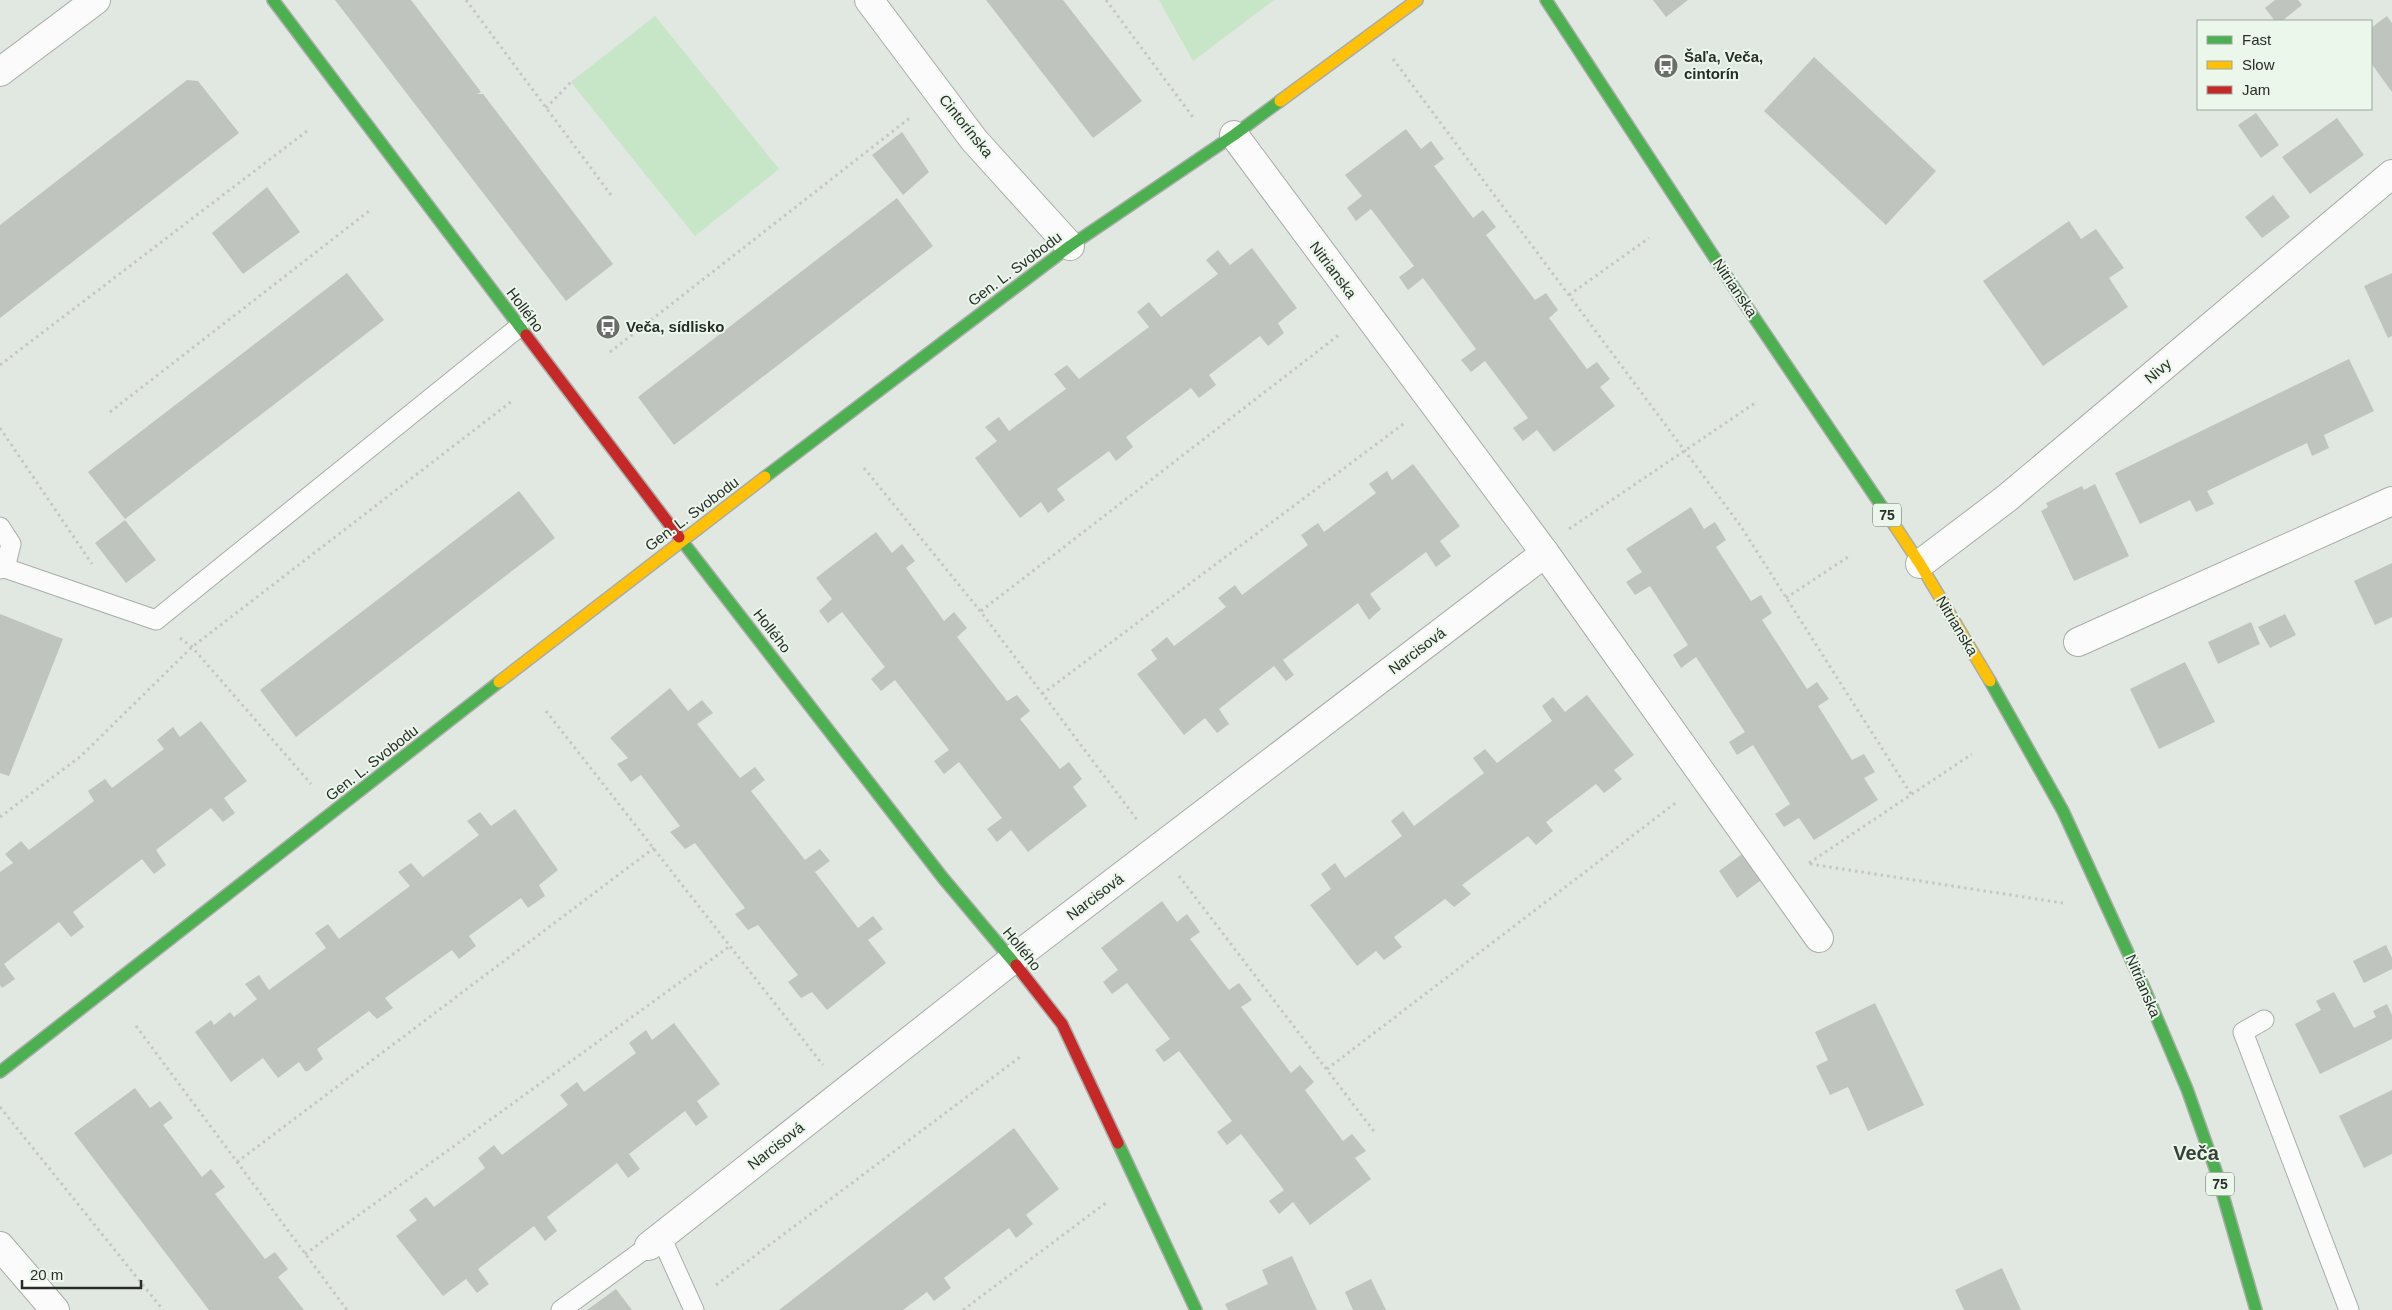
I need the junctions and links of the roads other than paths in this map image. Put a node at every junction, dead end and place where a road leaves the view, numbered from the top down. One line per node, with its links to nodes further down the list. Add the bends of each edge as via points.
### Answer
1 (96, 0): 6 (street)
2 (273, 0): 10 (street, Hollého)
3 (869, 0): 9 (street, Cintorínska, via 974,140)
4 (1417, 0): 7 (street, Gen. L. Svobodu)
5 (1546, 0): 15 (street, Nitrianska / 75)
6 (0, 72)
7 (1224, 141): 9 (street, Gen. L. Svobodu); 14 (street, Nitrianska, via 1366,314)
8 (2392, 174): 15 (street, Nivy, via 2008,498)
9 (1070, 246): 13 (street, Gen. L. Svobodu)
10 (519, 326): 13 (street, Hollého); 16 (lane, via 156,620)
11 (2392, 501): 17 (street)
12 (0, 527): 16 (lane, via 11,544)
13 (682, 541): 19 (street, Hollého, via 943,878); 21 (street, Gen. L. Svobodu)
14 (1545, 553): 18 (street, Nitrianska); 19 (street, Narcisová)
15 (1920, 564): 28 (street, Nitrianska / 75, via 1972,649 2058,803 2105,900 2187,1089 2216,1171)
16 (3, 568)
17 (2078, 642)
18 (1819, 938)
19 (1012, 960): 22 (street, Narcisová); 27 (street, Hollého, via 1062,1024)
20 (2264, 1020): 29 (lane, via 2243,1032)
21 (0, 1072)
22 (655, 1241): 24 (lane); 26 (lane)
23 (0, 1246): 25 (street)
24 (693, 1307)
25 (55, 1310)
26 (561, 1310)
27 (1196, 1310)
28 (2256, 1310)
29 (2349, 1310)

